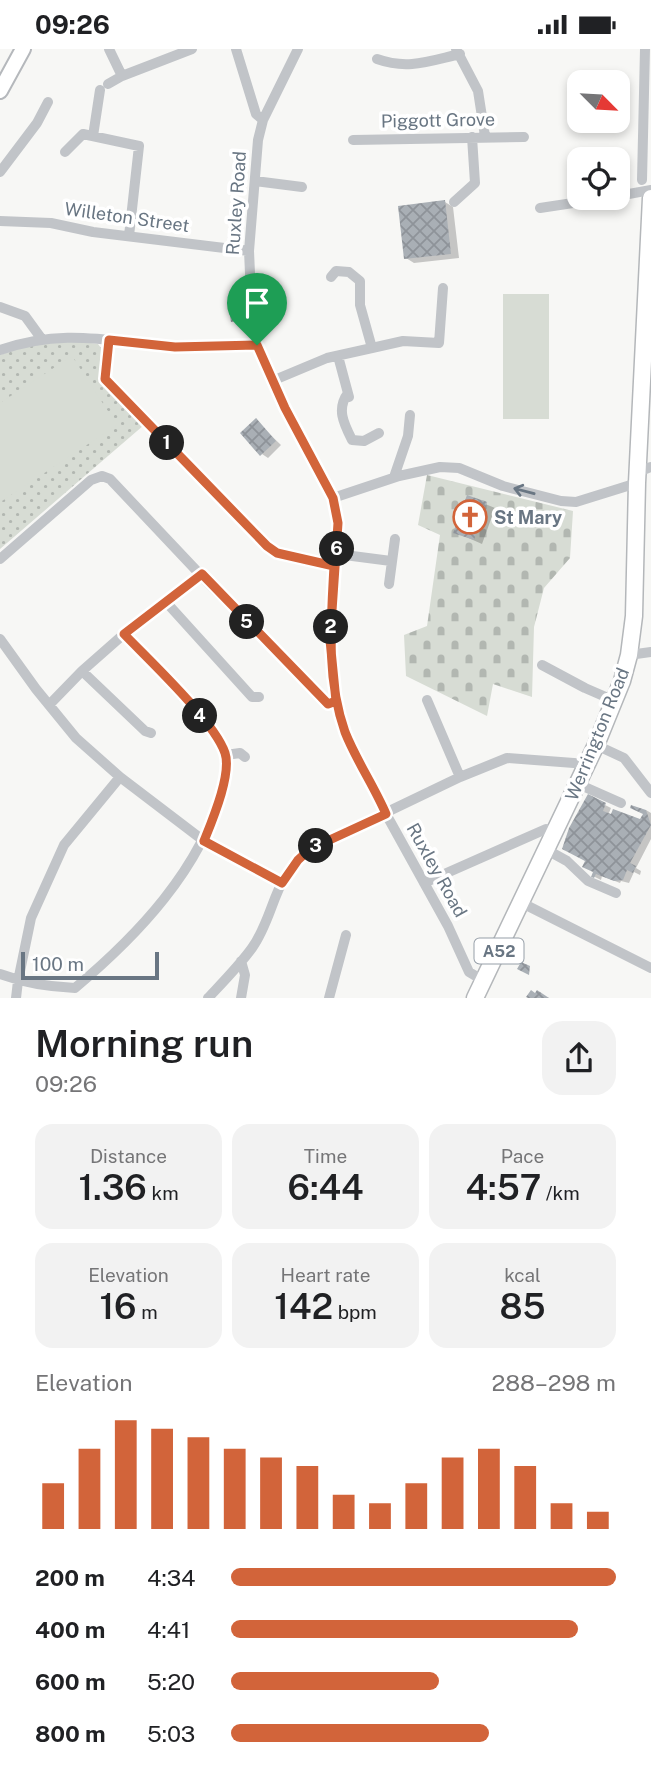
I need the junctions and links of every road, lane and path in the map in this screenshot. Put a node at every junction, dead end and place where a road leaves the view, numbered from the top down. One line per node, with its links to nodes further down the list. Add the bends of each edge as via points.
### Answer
1 (23, 49): 11 (main road)
2 (109, 49): 10 (street)
3 (192, 49): 10 (street)
4 (236, 49): 14 (street, via 256,114)
5 (298, 49): 14 (street, Ruxley Road)
6 (645, 49): 9 (street)
7 (458, 51): 8 (street, via 411,65); 16 (street, via 478,91)
8 (377, 59)
9 (648, 65): 13 (street)
10 (122, 76): 15 (street, via 104,87)
11 (0, 91)
12 (48, 102): 22 (street)
13 (647, 112): 21 (street)
14 (263, 120): 24 (street, Ruxley Road)
15 (93, 136): 20 (street, via 83,134); 33 (street, via 139,146)
16 (485, 136): 17 (street, Piggott Grove); 18 (street, Piggott Grove)
17 (472, 137): 19 (street, Piggott Grove); 29 (street, via 475,183)
18 (524, 137)
19 (353, 140)
20 (65, 152)
21 (647, 158): 23 (street)
22 (0, 172)
23 (642, 180)
24 (255, 181): 25 (street); 34 (street, Ruxley Road)
25 (302, 187)
26 (651, 190): 27 (street)
27 (630, 194)
28 (651, 198): 43 (highway, Werrington Road / A52)
29 (454, 202)
30 (567, 204): 31 (street)
31 (540, 208)
32 (0, 221): 33 (street, Willeton Street, via 51,223)
33 (129, 236): 34 (street, Willeton Street)
34 (249, 251): 40 (street, Ruxley Road)
35 (331, 277): 41 (street, via 336,271 349,272 360,281 360,305)
36 (443, 288): 41 (street, via 444,344 403,341)
37 (0, 307): 38 (street, via 25,316)
38 (41, 338): 39 (street); 42 (street)
39 (109, 340): 40 (street, via 175,347); 53 (street, via 105,379 267,546 277,553)
40 (257, 345): 45 (street, Ruxley Road)
41 (372, 348): 44 (street)
42 (0, 350)
43 (648, 351): 48 (highway, Werrington Road / A52)
44 (338, 356): 45 (street); 47 (street, via 349,397 341,405 341,413 352,440 364,441)
45 (272, 381): 50 (street, Ruxley Road)
46 (410, 415): 49 (street)
47 (379, 433)
48 (642, 474): 49 (street, one-way to 49, via 576,502 503,485 459,468 440,467); 61 (highway, Werrington Road / A52)
49 (394, 477): 50 (street)
50 (333, 498): 53 (street, Ruxley Road, via 338,523)
51 (396, 538): 54 (street)
52 (0, 559): 55 (street, via 102,476)
53 (336, 560): 54 (street); 66 (street, Ruxley Road, via 330,640)
54 (391, 561): 56 (street)
55 (202, 574): 57 (street); 66 (street, via 328,704)
56 (389, 584)
57 (166, 602): 58 (street); 64 (street, via 252,697)
58 (124, 634): 63 (street); 71 (street, via 211,727)
59 (0, 639): 68 (street)
60 (651, 652): 61 (street)
61 (629, 655): 67 (highway, Werrington Road / A52)
62 (542, 665): 67 (street)
63 (82, 671): 68 (street); 69 (street)
64 (258, 697)
65 (427, 700): 75 (street)
66 (336, 701): 79 (street, Ruxley Road, via 346,735)
67 (615, 701): 70 (highway, Werrington Road / A52)
68 (50, 705): 74 (street, via 76,738)
69 (151, 733)
70 (596, 745): 73 (highway, Werrington Road / A52); 77 (street, via 624,758)
71 (226, 755): 72 (street); 81 (street, via 224,780)
72 (245, 757)
73 (587, 764): 75 (street, via 507,758); 76 (highway, Werrington Road / A52)
74 (120, 777): 81 (street); 91 (street, via 64,845 31,918)
75 (460, 777): 79 (street)
76 (578, 784): 78 (street); 80 (highway, Werrington Road / A52)
77 (651, 793)
78 (621, 803)
79 (386, 814): 83 (street, via 310,849); 84 (street, Ruxley Road)
80 (556, 832): 82 (highway, Werrington Road / A52); 84 (street, via 545,829)
81 (204, 841): 83 (street); 91 (street, via 163,899 106,962 75,988)
82 (547, 850): 85 (street, via 567,861 587,881); 86 (highway, Werrington Road / A52)
83 (282, 883): 88 (street, via 254,944)
84 (424, 883): 92 (street, Ruxley Road, via 469,972)
85 (616, 893)
86 (522, 904): 89 (street); 92 (highway, Werrington Road / A52)
87 (346, 935): 96 (street)
88 (241, 961): 94 (street); 95 (street, via 245,975)
89 (651, 968)
90 (0, 974): 91 (street)
91 (18, 981): 93 (street)
92 (484, 981): 97 (highway, Werrington Road / A52)
93 (16, 998)
94 (208, 998)
95 (241, 998)
96 (329, 998)
97 (475, 998)

